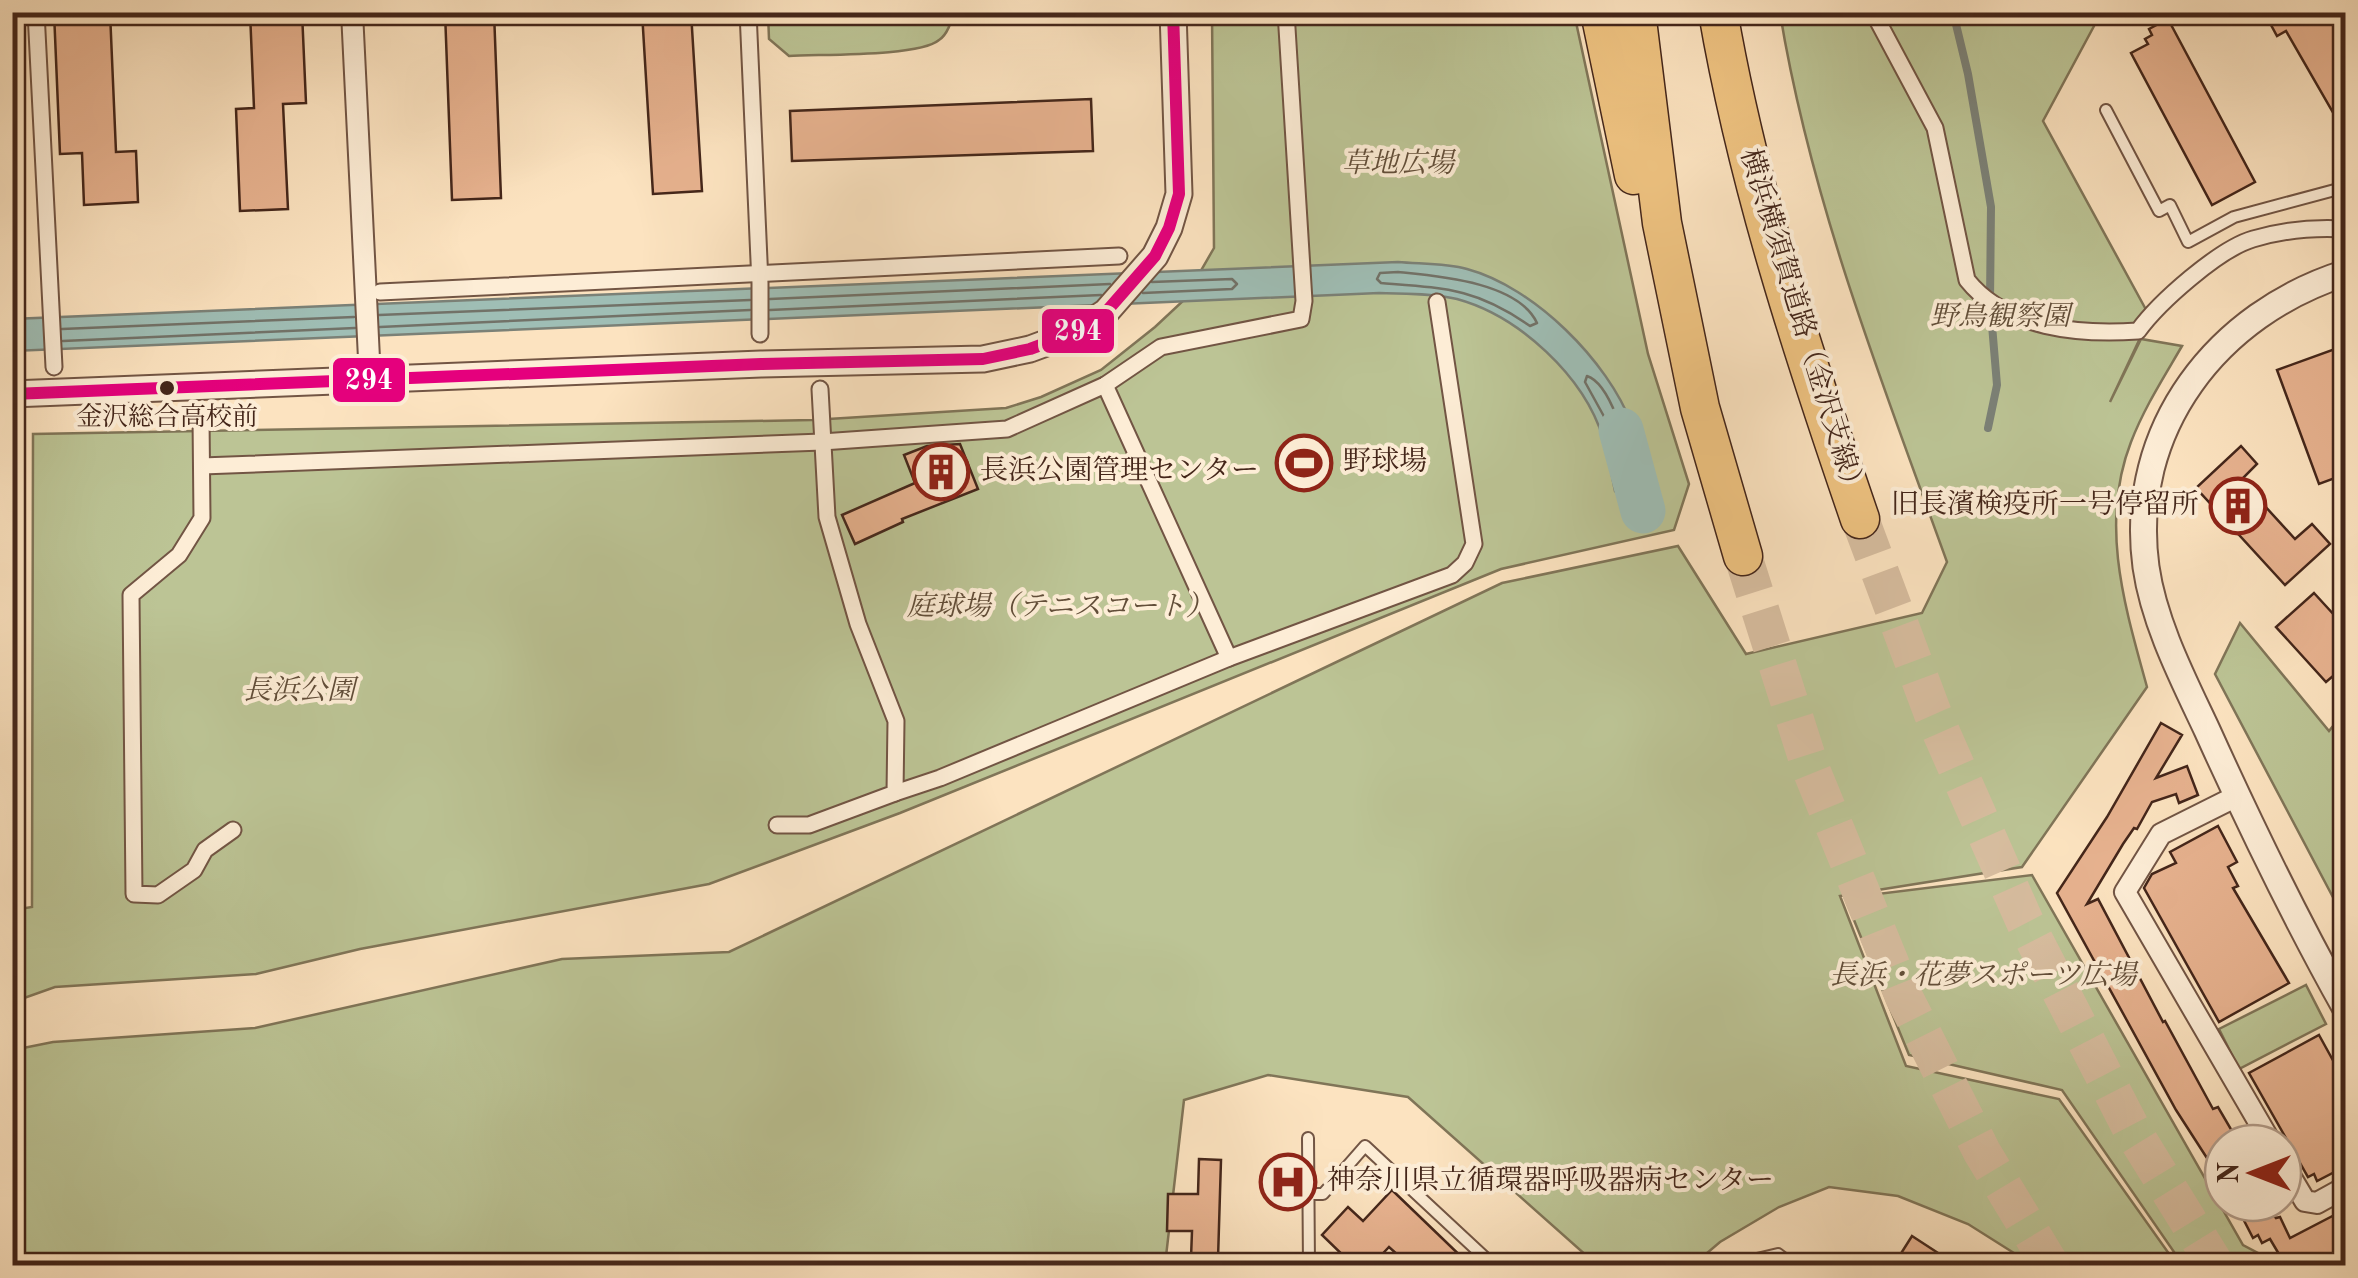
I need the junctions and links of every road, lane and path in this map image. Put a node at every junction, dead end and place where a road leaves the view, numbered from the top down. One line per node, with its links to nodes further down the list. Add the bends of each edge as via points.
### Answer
1 (36, 12): 20 (street)
2 (352, 12): 17 (street)
3 (748, 12): 16 (street)
4 (1173, 12): 22 (street, via 1179,194 1169,228 1155,256 1106,312 1076,332 983,360)
5 (1286, 12): 23 (street, via 1302,319 1161,347)
6 (1600, 12): 26 (highway, via 1629,158)
7 (1636, 12): 26 (highway, via 1662,223)
8 (1718, 12): 21 (highway, 横浜横須賀道路（金沢支線）, via 1762,215)
9 (1742, 12): 21 (highway)
10 (1873, 12): 13 (street, via 1935,128 1967,280 2004,310 2092,334 2138,331 2179,286 2248,240)
11 (2106, 110): 12 (lane, via 2160,210 2170,205 2188,242 2234,217)
12 (2346, 187)
13 (2346, 229)
14 (1119, 256): 16 (street)
15 (2346, 273): 34 (street, via 2273,304 2230,336 2177,403 2145,496 2152,596)
16 (760, 278): 17 (street); 19 (street)
17 (372, 296): 22 (street)
18 (1437, 302): 32 (street, via 1474,544 1466,563 1452,576)
19 (760, 334)
20 (54, 367)
21 (1811, 377): 30 (highway, 横浜横須賀道路（金沢支線）)
22 (370, 379): 25 (street)
23 (1106, 385): 28 (street, via 1006,429); 32 (street)
24 (820, 389): 28 (street)
25 (12, 394)
26 (1700, 408): 31 (highway)
27 (201, 417): 29 (street)
28 (822, 442): 29 (street); 33 (street, via 827,517 896,721)
29 (202, 466): 36 (street, via 202,518 179,554 131,595 134,894 158,895)
30 (1860, 518)
31 (1743, 556)
32 (1229, 658): 33 (street)
33 (895, 793): 35 (street, via 809,825)
34 (2236, 796): 37 (street); 38 (street, via 2161,834 2125,892)
35 (777, 825)
36 (234, 830)
37 (2346, 1009)
38 (2259, 1123)
39 (1308, 1138): 41 (lane)
40 (2346, 1187): 42 (street, via 2317,1203)
41 (1309, 1194): 43 (lane); 44 (lane, via 1323,1194 1366,1146)
42 (2303, 1199)
43 (1309, 1266)
44 (1494, 1266)
45 (1727, 1266): 46 (lane, via 1778,1254)
46 (1794, 1266)

